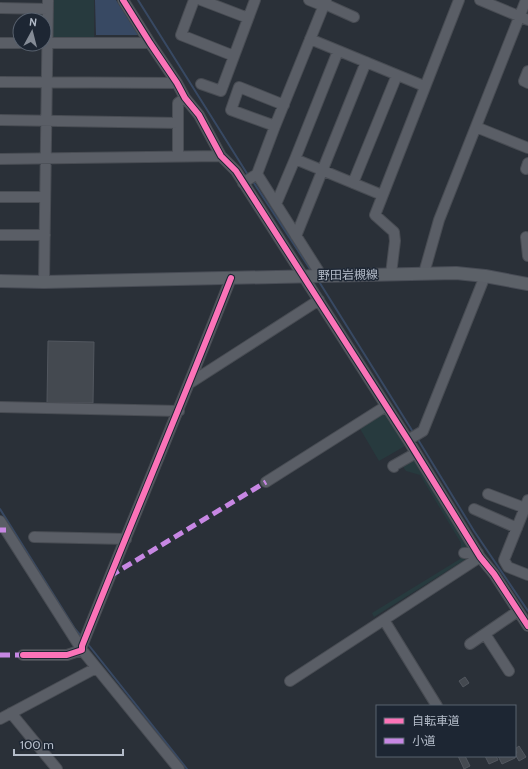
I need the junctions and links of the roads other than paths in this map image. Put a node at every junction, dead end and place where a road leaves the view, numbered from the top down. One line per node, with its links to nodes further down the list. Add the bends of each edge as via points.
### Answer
1 (123, 0): 19 (street)
2 (194, 0): 22 (street, via 181,35)
3 (201, 0): 13 (street)
4 (255, 0): 13 (street)
5 (309, 0): 9 (street)
6 (459, 0): 31 (street)
7 (480, 0): 14 (street)
8 (526, 0): 14 (street)
9 (325, 3): 12 (street); 15 (street)
10 (48, 4): 11 (street)
11 (0, 8)
12 (354, 17)
13 (248, 18): 22 (street)
14 (524, 18): 38 (street)
15 (310, 40): 20 (street); 33 (street)
16 (0, 43): 17 (street)
17 (12, 43)
18 (52, 43): 19 (street)
19 (150, 43): 27 (street)
20 (338, 51): 23 (street); 44 (street)
21 (46, 52): 28 (street)
22 (234, 56): 30 (street, via 221,90)
23 (366, 62): 25 (street); 45 (street)
24 (528, 71): 29 (street, via 524,81)
25 (397, 75): 31 (street); 48 (street)
26 (0, 82): 28 (street)
27 (177, 82): 28 (street); 32 (street)
28 (47, 83): 35 (street)
29 (528, 83)
30 (202, 84)
31 (424, 86): 49 (street)
32 (185, 98): 36 (street, via 178,103); 40 (street, via 199,115)
33 (284, 105): 37 (street); 37 (street, via 239,87 231,110)
34 (0, 120): 35 (street)
35 (46, 120): 36 (street); 42 (street)
36 (178, 123): 41 (street)
37 (275, 126): 46 (street)
38 (476, 127): 39 (street); 58 (street, via 439,220)
39 (528, 148)
40 (221, 156): 41 (street); 47 (street, via 236,171)
41 (178, 157): 42 (street)
42 (46, 158): 43 (street); 51 (street)
43 (0, 159)
44 (295, 159): 45 (street); 52 (street)
45 (323, 170): 48 (street); 55 (street)
46 (257, 174): 47 (street); 52 (street)
47 (243, 183): 61 (street)
48 (353, 183): 49 (street)
49 (382, 195): 59 (street, via 375,214 394,232)
50 (0, 197): 51 (street)
51 (45, 198): 54 (street)
52 (276, 204): 55 (street)
53 (0, 235): 54 (street)
54 (45, 235): 65 (street)
55 (296, 236): 60 (street)
56 (526, 237): 57 (street)
57 (528, 256)
58 (424, 273): 59 (main road, 野田岩槻線); 62 (main road, 野田岩槻線)
59 (391, 274): 60 (main road, 野田岩槻線)
60 (321, 275): 61 (main road, 野田岩槻線)
61 (304, 276): 63 (main road, 野田岩槻線); 67 (street)
62 (485, 276): 66 (main road, 野田岩槻線); 72 (street, via 424,431)
63 (231, 278): 65 (main road, 野田岩槻線); 68 (street)
64 (0, 281): 65 (main road, 野田岩槻線)
65 (44, 282)
66 (528, 284)
67 (319, 300): 68 (street); 69 (street)
68 (190, 383): 71 (street)
69 (386, 406): 72 (street); 75 (street)
70 (0, 407): 71 (street)
71 (179, 411): 83 (street)
72 (408, 440): 73 (street)
73 (416, 453): 74 (street); 85 (street)
74 (394, 467)
75 (266, 482)
76 (488, 494): 77 (street)
77 (526, 504): 80 (street)
78 (474, 509): 80 (street)
79 (0, 521): 91 (street)
80 (517, 526): 81 (street); 86 (street, via 504,560 508,567)
81 (528, 529)
82 (34, 537): 83 (street)
83 (126, 539): 91 (street)
84 (464, 553): 85 (street)
85 (479, 555): 87 (street); 88 (street)
86 (528, 575)
87 (518, 611): 89 (street); 90 (street)
88 (384, 620): 96 (street); 97 (street)
89 (528, 626)
90 (485, 634): 92 (street); 95 (street)
91 (84, 644): 93 (street, via 67,655); 94 (street)
92 (470, 644)
93 (23, 655)
94 (96, 668): 98 (street); 101 (street)
95 (509, 671)
96 (290, 681)
97 (436, 705)
98 (11, 713): 99 (street); 100 (street)
99 (0, 719)
100 (57, 769)
101 (179, 769)

